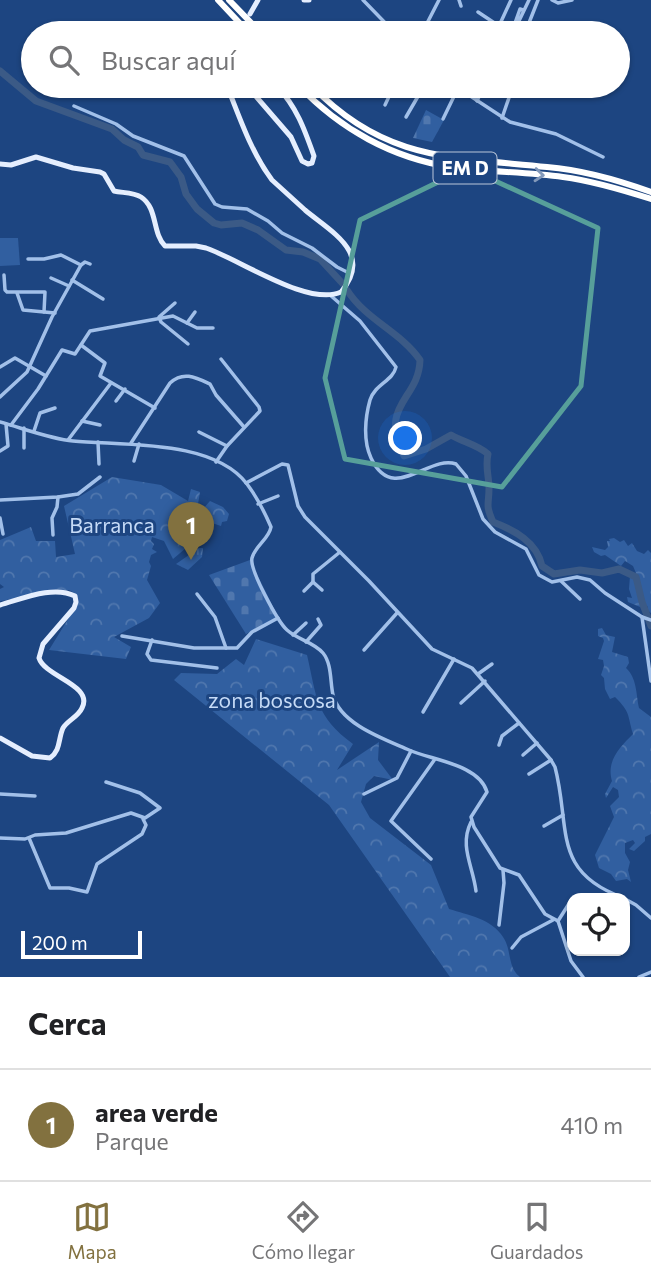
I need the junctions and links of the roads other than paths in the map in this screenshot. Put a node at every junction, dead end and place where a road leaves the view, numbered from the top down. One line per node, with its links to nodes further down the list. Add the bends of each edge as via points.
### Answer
1 (218, 0): 18 (highway)
2 (229, 0): 19 (highway)
3 (258, 0): 17 (main road)
4 (304, 0): 5 (main road)
5 (309, 0)
6 (363, 0): 20 (street)
7 (439, 0): 21 (street)
8 (458, 0): 14 (street)
9 (511, 0): 23 (street)
10 (529, 0): 15 (street)
11 (538, 0): 24 (street)
12 (552, 0): 13 (street)
13 (572, 0)
14 (461, 6)
15 (523, 9)
16 (478, 12): 22 (street)
17 (250, 14)
18 (238, 21)
19 (249, 21)
20 (383, 21)
21 (428, 21)
22 (492, 21)
23 (501, 21)
24 (530, 21)
25 (231, 98): 49 (main road, via 264,169 344,242 353,259)
26 (257, 98): 27 (main road, via 291,137 302,161 312,163 314,156)
27 (289, 98)
28 (310, 98): 45 (highway, EM D, one-way to 45, via 357,134 415,159 450,167 565,177)
29 (324, 98): 44 (highway, EM D, via 359,127 416,151 451,159 572,170)
30 (388, 98): 37 (street)
31 (418, 98): 39 (street)
32 (452, 98): 41 (street)
33 (474, 98): 36 (street)
34 (479, 98): 36 (street)
35 (509, 98): 40 (street)
36 (478, 101): 40 (street)
37 (384, 105)
38 (74, 106): 49 (street, via 184,156 215,204 247,209)
39 (406, 117)
40 (502, 118): 42 (street, via 556,134)
41 (443, 119)
42 (603, 157)
43 (0, 164): 55 (main road, via 36,157 100,172 114,191 147,202 165,246 206,248 289,285)
44 (651, 192)
45 (651, 200)
46 (28, 258): 48 (street, via 61,255)
47 (90, 264): 48 (street)
48 (80, 265): 52 (street)
49 (352, 274): 55 (main road, via 341,292)
50 (4, 275): 54 (street, via 6,291)
51 (51, 278): 53 (street)
52 (72, 280): 53 (street); 56 (street)
53 (69, 286): 60 (street)
54 (17, 293): 58 (street, via 23,310); 58 (street, via 45,292)
55 (330, 295): 104 (street, via 360,320 396,367 374,390 367,413 368,451 380,472 401,478 444,462 456,464 488,524 526,549 539,575)
56 (103, 299)
57 (175, 303): 61 (street)
58 (44, 312): 60 (street)
59 (195, 312): 62 (street)
60 (55, 313): 68 (street)
61 (159, 317): 62 (street, via 173,316); 64 (street); 65 (street, via 94,330)
62 (187, 323): 63 (street)
63 (213, 328)
64 (188, 344)
65 (81, 345): 69 (street, via 75,354 62,350); 70 (street, via 104,362 100,375)
66 (221, 359): 80 (street, via 259,407)
67 (0, 366): 68 (street, via 15,358)
68 (29, 368): 69 (street); 72 (street)
69 (46, 376): 78 (street)
70 (111, 383): 71 (street); 76 (street)
71 (125, 389): 73 (street); 75 (street)
72 (0, 397)
73 (117, 401)
74 (55, 408): 82 (street, via 40,413)
75 (155, 408): 80 (street, via 173,379 192,376 209,384); 86 (street)
76 (82, 421): 79 (street); 84 (street)
77 (0, 422): 78 (street)
78 (8, 424): 81 (street); 90 (street, via 8,446)
79 (100, 425)
80 (244, 427): 88 (street)
81 (24, 428): 82 (street); 89 (street)
82 (34, 430): 84 (street)
83 (199, 432): 88 (street)
84 (68, 440): 85 (street)
85 (98, 442): 86 (street); 93 (street)
86 (131, 443): 87 (street)
87 (139, 444): 91 (street); 92 (street, via 191,451)
88 (227, 446): 92 (street)
89 (24, 448)
90 (0, 451)
91 (134, 461)
92 (216, 462): 95 (street)
93 (99, 464)
94 (100, 477): 97 (street, via 78,494)
95 (246, 483): 99 (street); 103 (street, via 288,465 301,512)
96 (278, 496): 99 (street)
97 (58, 497): 98 (street); 102 (street)
98 (0, 500)
99 (258, 504): 113 (street, via 271,530 252,564)
100 (0, 518): 101 (street)
101 (3, 534)
102 (53, 535)
103 (340, 552): 105 (street, via 315,571); 111 (street)
104 (561, 581): 109 (street); 112 (street, via 590,580)
105 (313, 582): 106 (street); 107 (street)
106 (322, 590)
107 (304, 591)
108 (197, 594): 121 (street, via 215,617)
109 (580, 599)
110 (0, 605): 132 (main road, via 36,595 75,596 74,608 43,644 39,658 46,669 77,687 84,703 65,726 50,758 32,756)
111 (397, 613): 122 (street); 123 (street, via 432,649)
112 (642, 617): 115 (street); 127 (street)
113 (278, 618): 117 (street); 121 (street, via 252,632 240,647)
114 (318, 619): 120 (street, via 321,625)
115 (651, 620)
116 (306, 623): 117 (street)
117 (293, 635): 120 (street)
118 (122, 636): 119 (street)
119 (152, 640): 121 (street); 125 (street, via 147,654 150,660)
120 (306, 642): 135 (street, via 326,657 334,700 344,715)
121 (226, 648)
122 (364, 650)
123 (454, 659): 126 (street); 130 (street)
124 (492, 664): 126 (street)
125 (218, 668)
126 (478, 674): 128 (street)
127 (651, 677)
128 (485, 681): 129 (street); 131 (street)
129 (461, 703)
130 (423, 712)
131 (519, 723): 133 (street); 134 (street, via 502,736)
132 (0, 738)
133 (537, 743): 136 (street); 138 (street)
134 (499, 745)
135 (411, 751): 137 (street); 142 (street, via 397,778)
136 (523, 755)
137 (435, 759): 146 (street, via 467,770 486,787); 150 (street, via 391,821)
138 (551, 760): 139 (street); 144 (street)
139 (528, 774)
140 (106, 782): 145 (street, via 140,793 160,806)
141 (0, 793): 143 (street)
142 (364, 794)
143 (35, 796)
144 (563, 815): 147 (street); 153 (street, via 573,862 597,887)
145 (142, 818): 149 (street, via 131,813 66,833); 149 (street, via 144,832 97,864 87,892 50,888)
146 (471, 822): 151 (street); 152 (street, via 465,848)
147 (544, 826)
148 (0, 838): 149 (street)
149 (29, 838)
150 (431, 859)
151 (503, 870): 157 (street, via 519,875 545,914); 158 (street)
152 (476, 891)
153 (612, 893)
154 (630, 902): 156 (street)
155 (567, 906): 157 (street)
156 (651, 919)
157 (555, 921): 159 (street, via 522,937); 161 (street)
158 (499, 925)
159 (512, 948)
160 (651, 972): 162 (street)
161 (581, 976)
162 (639, 977)

